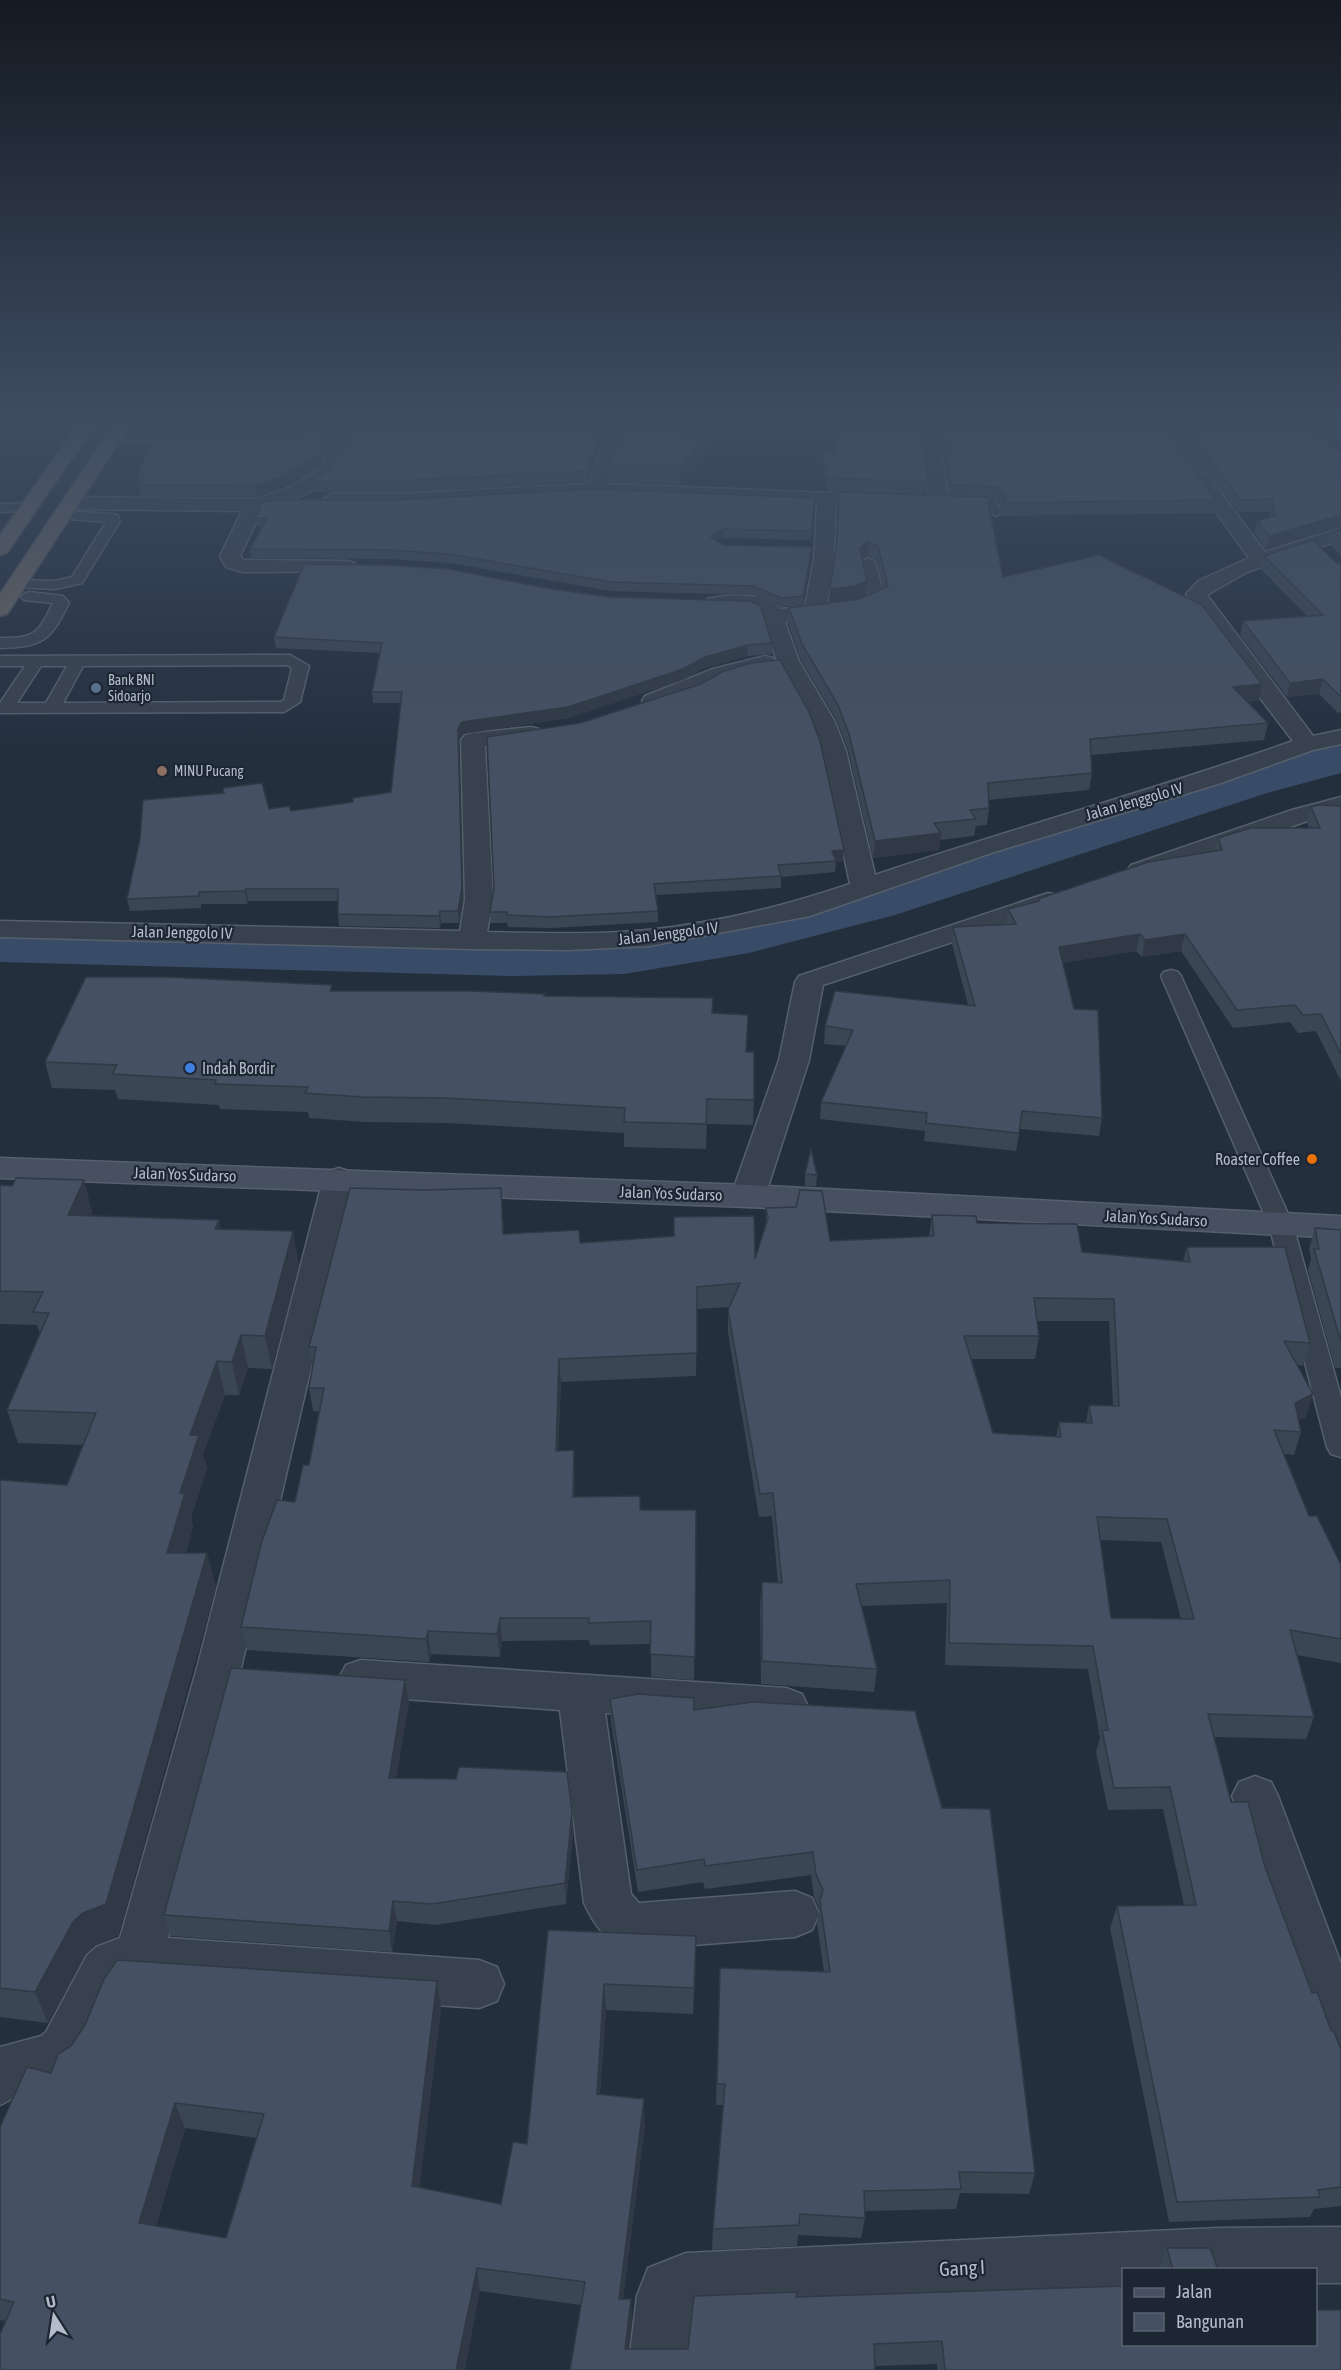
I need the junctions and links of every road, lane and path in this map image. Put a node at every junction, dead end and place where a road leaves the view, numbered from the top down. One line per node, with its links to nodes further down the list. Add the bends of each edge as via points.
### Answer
1 (14, 530): 10 (highway)
2 (53, 530): 14 (highway)
3 (107, 530): 14 (lane, via 77,580)
4 (243, 530): 13 (street, via 230,556 233,563)
5 (824, 530): 9 (street)
6 (1238, 530): 12 (street)
7 (1341, 534): 12 (street, via 1321,549)
8 (802, 548): 9 (street)
9 (825, 548): 16 (street)
10 (0, 549)
11 (868, 562): 16 (lane, via 877,599 871,604)
12 (1262, 562): 28 (street, via 1221,576 1200,587 1196,594)
13 (367, 567)
14 (9, 597): 18 (lane, via 58,599 61,603 39,640)
15 (695, 602): 17 (street, via 753,603 770,610)
16 (826, 611): 17 (street)
17 (773, 616): 22 (street)
18 (0, 643)
19 (37, 660): 20 (lane); 21 (lane); 23 (lane)
20 (78, 660): 24 (lane); 24 (lane, via 290,660 301,666 292,702 284,707)
21 (0, 661)
22 (788, 661): 25 (street, via 748,665 713,675); 31 (street, via 823,722 834,751)
23 (2, 708): 24 (lane)
24 (52, 708)
25 (632, 709)
26 (549, 731): 34 (street, via 462,741 479,900)
27 (1341, 737): 28 (street, Jalan Jenggolo IV)
28 (1307, 744): 31 (street, Jalan Jenggolo IV, via 1209,779)
29 (1341, 805): 30 (street)
30 (1120, 877)
31 (864, 887): 34 (street, Jalan Jenggolo IV, via 778,916 649,938)
32 (1076, 892): 38 (street, via 812,979 794,1060)
33 (0, 929): 34 (street, Jalan Jenggolo IV)
34 (472, 941)
35 (1171, 976): 39 (lane)
36 (0, 1168): 37 (main road, Jalan Yos Sudarso)
37 (339, 1179): 38 (main road, Jalan Yos Sudarso); 47 (street, via 236,1669)
38 (748, 1196): 39 (main road, Jalan Yos Sudarso)
39 (1281, 1225): 40 (main road, Jalan Yos Sudarso); 41 (lane)
40 (1341, 1227)
41 (1341, 1447)
42 (324, 1675): 43 (street)
43 (580, 1692): 44 (street); 46 (street, via 608,1903 620,1920 628,1927)
44 (825, 1709)
45 (1255, 1796): 49 (street)
46 (795, 1914)
47 (138, 1959): 48 (street); 50 (street, via 112,1963 102,1973 84,2017 63,2052 7,2070)
48 (479, 1984)
49 (1341, 2032)
50 (0, 2079)
51 (1341, 2255): 52 (street, Gang I, via 1207,2256 686,2281 668,2288 665,2296)
52 (657, 2370)

